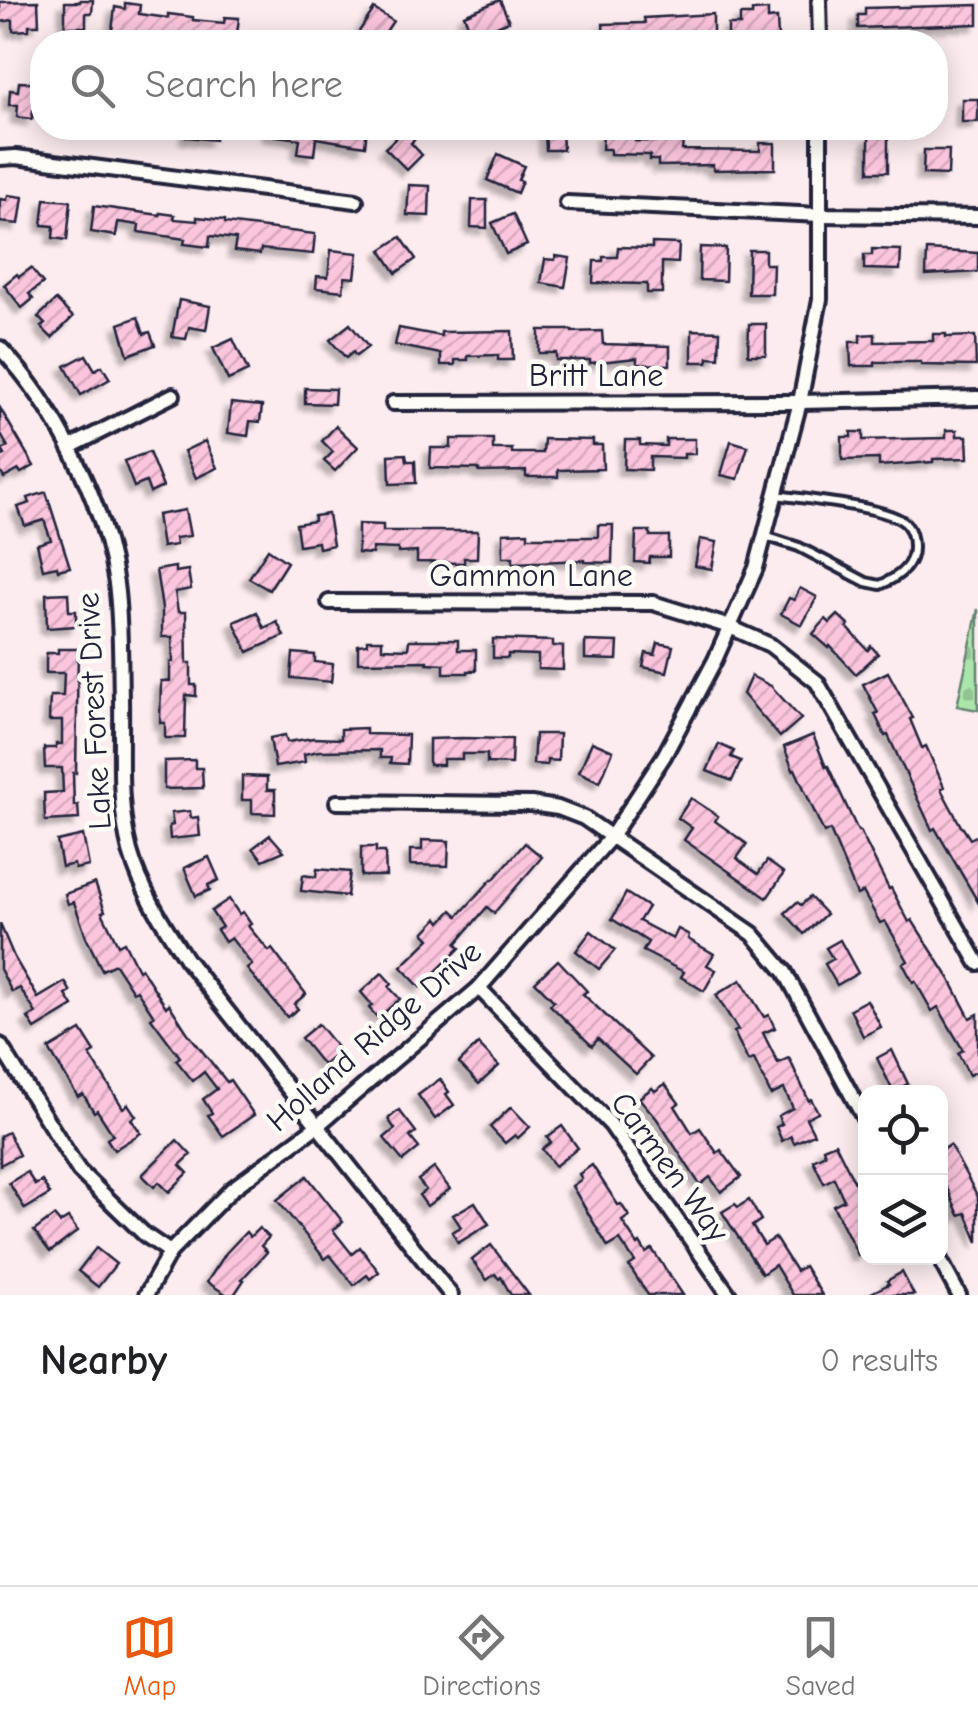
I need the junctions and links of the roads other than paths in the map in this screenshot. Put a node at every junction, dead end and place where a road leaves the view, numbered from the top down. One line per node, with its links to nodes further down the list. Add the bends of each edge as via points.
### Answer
1 (819, 0): 2 (street)
2 (820, 30)
3 (820, 140): 7 (street, Holland Ridge Drive)
4 (0, 158): 5 (street)
5 (356, 201)
6 (566, 203): 7 (street)
7 (821, 215): 8 (street); 13 (street, Holland Ridge Drive, via 820,299)
8 (978, 217)
9 (0, 348): 14 (street, Lake Forest Drive)
10 (173, 395): 14 (street)
11 (978, 398): 13 (street, Britt Lane)
12 (392, 402): 13 (street, Britt Lane)
13 (800, 402): 15 (street, Holland Ridge Drive)
14 (70, 447): 26 (street, Lake Forest Drive, via 103,528 116,584 121,796 130,852 151,903 186,959)
15 (776, 495): 16 (street, Holland Ridge Drive); 16 (lane, via 904,521 912,558 880,585)
16 (765, 536): 18 (street, Holland Ridge Drive)
17 (328, 602): 18 (street, Gammon Lane, via 653,603)
18 (730, 627): 20 (street, Holland Ridge Drive, via 664,756); 21 (street, Gammon Lane, via 770,645 817,682)
19 (337, 802): 20 (street, via 531,804 584,818)
20 (611, 837): 23 (street, Holland Ridge Drive); 25 (street, via 753,934 785,972)
21 (972, 940): 22 (street, Gammon Lane)
22 (978, 963)
23 (479, 988): 26 (street, Holland Ridge Drive); 31 (street, Carmen Way, via 611,1126)
24 (0, 1045): 27 (street, via 78,1172)
25 (858, 1107)
26 (317, 1126): 27 (street, Holland Ridge Drive, via 232,1190); 30 (street, Lake Forest Drive)
27 (170, 1252): 29 (street, Holland Ridge Drive)
28 (943, 1265): 32 (street)
29 (146, 1295)
30 (450, 1295)
31 (728, 1295)
32 (959, 1295)

